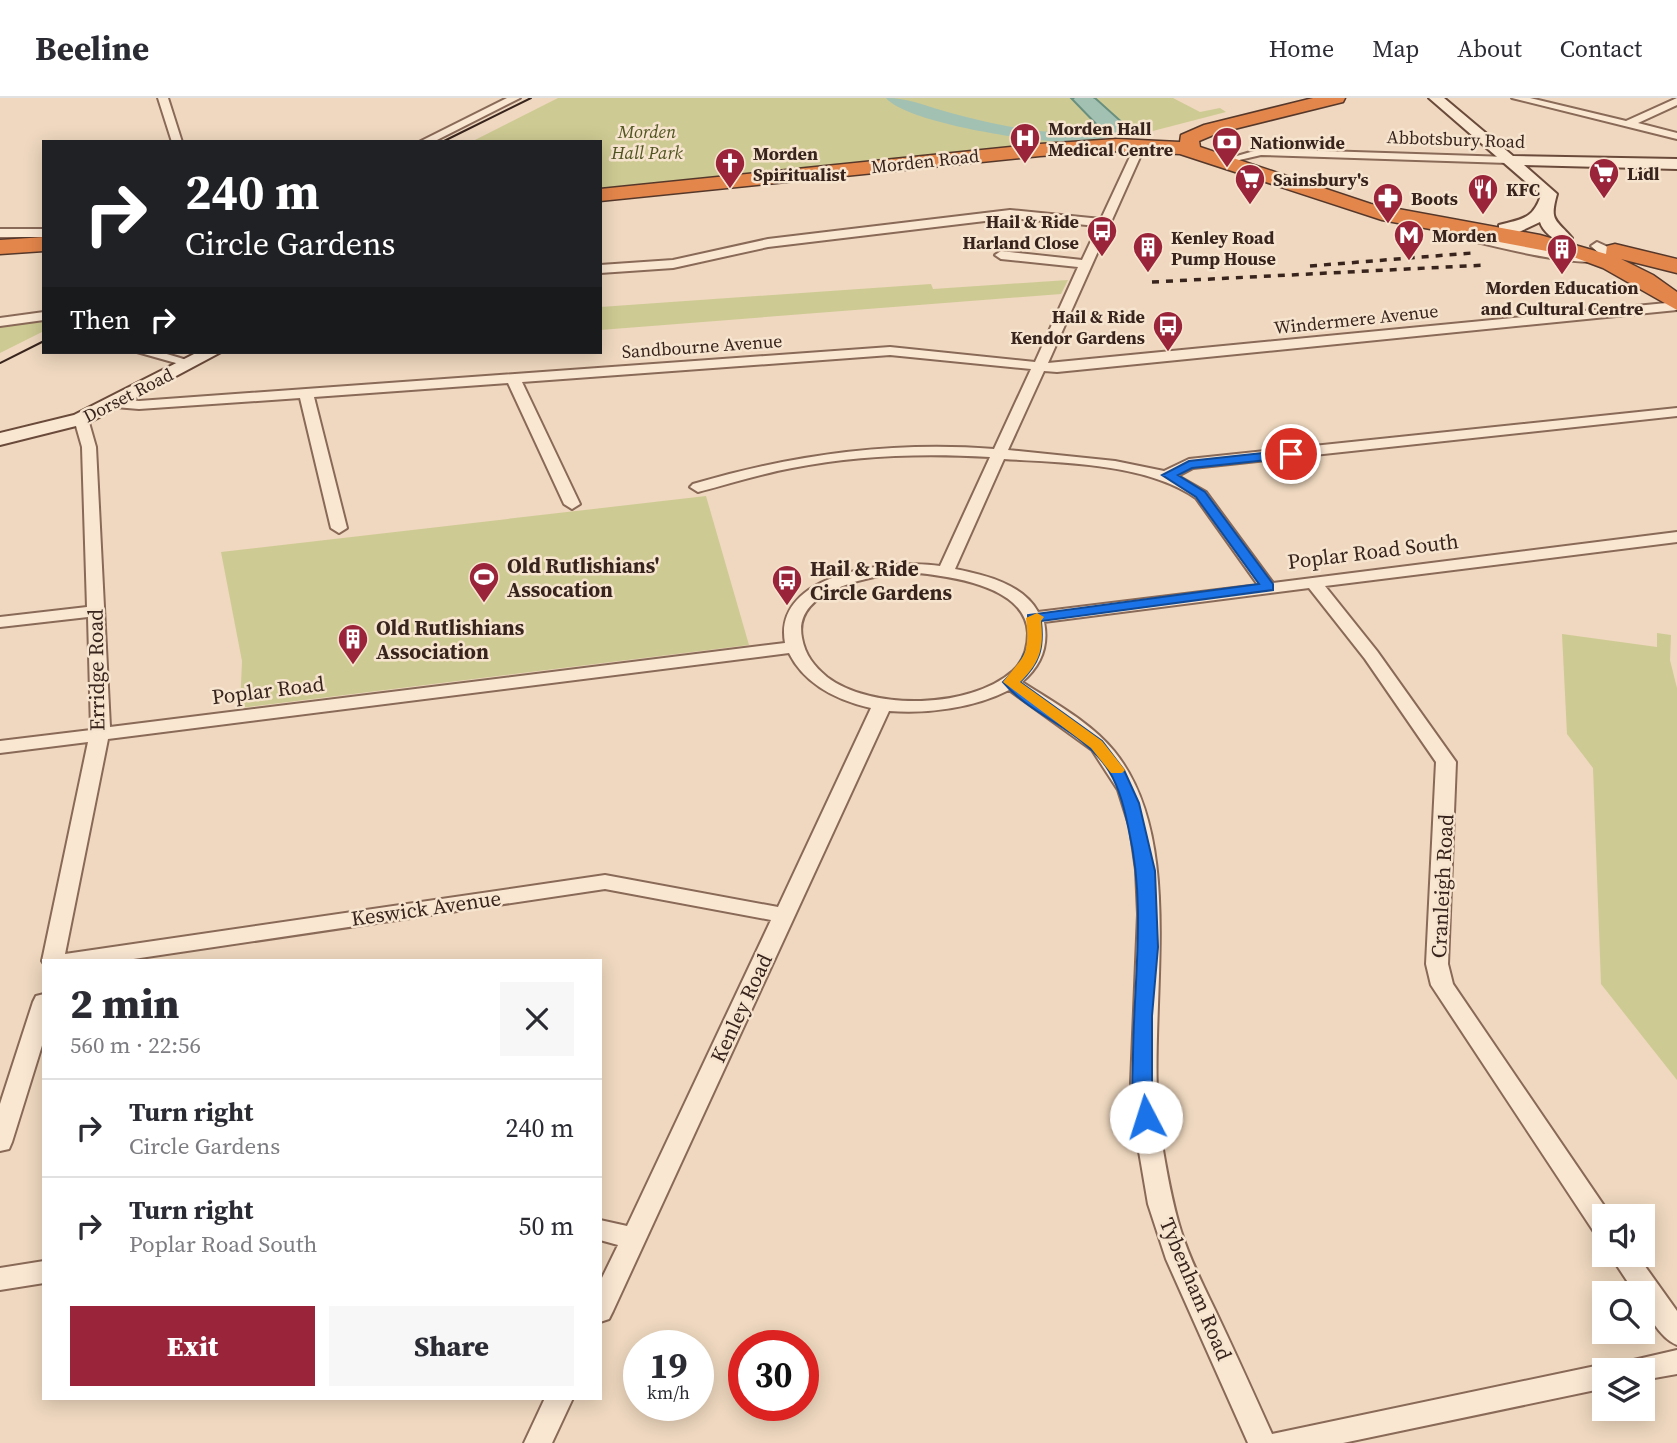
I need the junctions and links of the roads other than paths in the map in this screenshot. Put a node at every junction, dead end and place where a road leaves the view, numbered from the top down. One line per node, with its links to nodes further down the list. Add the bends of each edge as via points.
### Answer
1 (163, 98): 12 (street)
2 (515, 98): 13 (street)
3 (1315, 98): 14 (highway, via 1193,127)
4 (1336, 98): 14 (highway, via 1211,129)
5 (1436, 98): 18 (main road)
6 (1520, 98): 8 (street)
7 (1677, 101): 10 (street)
8 (1586, 114): 9 (street); 10 (street)
9 (1575, 121)
10 (1628, 124): 11 (street)
11 (1677, 136)
12 (176, 140)
13 (428, 140)
14 (1178, 143): 15 (highway, Morden Road); 16 (highway, Morden Road, via 1105,141); 17 (highway); 21 (highway)
15 (1140, 146): 16 (highway, Morden Road); 23 (street)
16 (1040, 150): 20 (highway, Morden Road)
17 (1235, 158): 18 (street, Abbotsbury Road, via 1261,152); 22 (highway, via 1381,207 1506,228)
18 (1508, 160): 19 (street, Abbotsbury Road); 22 (main road, via 1549,194)
19 (1677, 164)
20 (602, 195)
21 (1392, 215): 26 (highway); 29 (street, via 1549,254)
22 (1539, 222): 26 (highway)
23 (1106, 223): 31 (street); 33 (street, via 1010,214 768,243 673,264)
24 (0, 233): 25 (street)
25 (42, 233)
26 (1562, 241): 29 (highway)
27 (42, 244): 28 (highway)
28 (0, 247)
29 (1600, 253): 32 (highway); 34 (highway)
30 (1001, 255): 31 (street)
31 (1087, 264): 41 (street)
32 (1673, 265): 34 (highway, via 1644,267)
33 (602, 269)
34 (1637, 276): 35 (highway)
35 (1677, 304): 41 (street, Windermere Avenue, via 1146,360)
36 (42, 316): 37 (street)
37 (0, 323)
38 (152, 354): 40 (street)
39 (208, 354): 40 (main road, Dorset Road)
40 (190, 363): 44 (main road, Dorset Road)
41 (1039, 367): 42 (street, Sandbourne Avenue, via 900,351); 48 (street)
42 (514, 380): 43 (street, Sandbourne Avenue); 51 (street)
43 (306, 395): 44 (street, Sandbourne Avenue); 52 (street)
44 (115, 403): 46 (main road, Dorset Road)
45 (1677, 412): 49 (street, via 1189,464)
46 (81, 419): 47 (street, Dorset Road); 57 (street, Erridge Road, via 89,446)
47 (0, 439)
48 (1000, 452): 49 (street); 50 (street, via 842,455 757,470); 54 (street)
49 (1168, 475): 56 (street, via 1201,495)
50 (698, 487)
51 (572, 504)
52 (339, 528)
53 (1677, 537): 55 (street, Poplar Road South)
54 (946, 570): 58 (street, via 1006,590); 60 (street, via 906,567 867,572 830,584 805,602 792,623)
55 (1313, 582): 56 (street, Poplar Road South); 70 (street, Cranleigh Road, via 1446,762 1437,964 1442,985)
56 (1268, 587): 58 (street, Poplar Road South)
57 (95, 611): 59 (street); 63 (street, Erridge Road)
58 (1033, 618): 61 (street, via 1037,645 1024,670)
59 (0, 622)
60 (793, 647): 62 (street, via 801,663 821,681); 63 (street, Poplar Road)
61 (1010, 682): 62 (street, via 982,695 935,705); 83 (street, Tybenham Road, via 1102,750 1131,803 1147,871 1143,1083 1162,1210 1175,1250)
62 (883, 705): 65 (street, Kenley Road)
63 (99, 735): 64 (street, Poplar Road); 66 (street, Erridge Road)
64 (0, 747)
65 (783, 915): 67 (street, Keswick Avenue, via 605,882); 72 (street, Kenley Road)
66 (53, 959)
67 (81, 959)
68 (42, 1008): 69 (street)
69 (0, 1142)
70 (1592, 1209)
71 (602, 1230): 72 (street)
72 (633, 1238): 76 (street, Kenley Road)
73 (1631, 1267): 77 (street)
74 (42, 1272): 75 (street)
75 (0, 1279)
76 (602, 1307)
77 (1677, 1333)
78 (1677, 1362): 79 (street)
79 (1655, 1366)
80 (1592, 1380): 84 (street)
81 (558, 1400): 82 (street)
82 (538, 1443)
83 (1262, 1443)
84 (1282, 1443)

